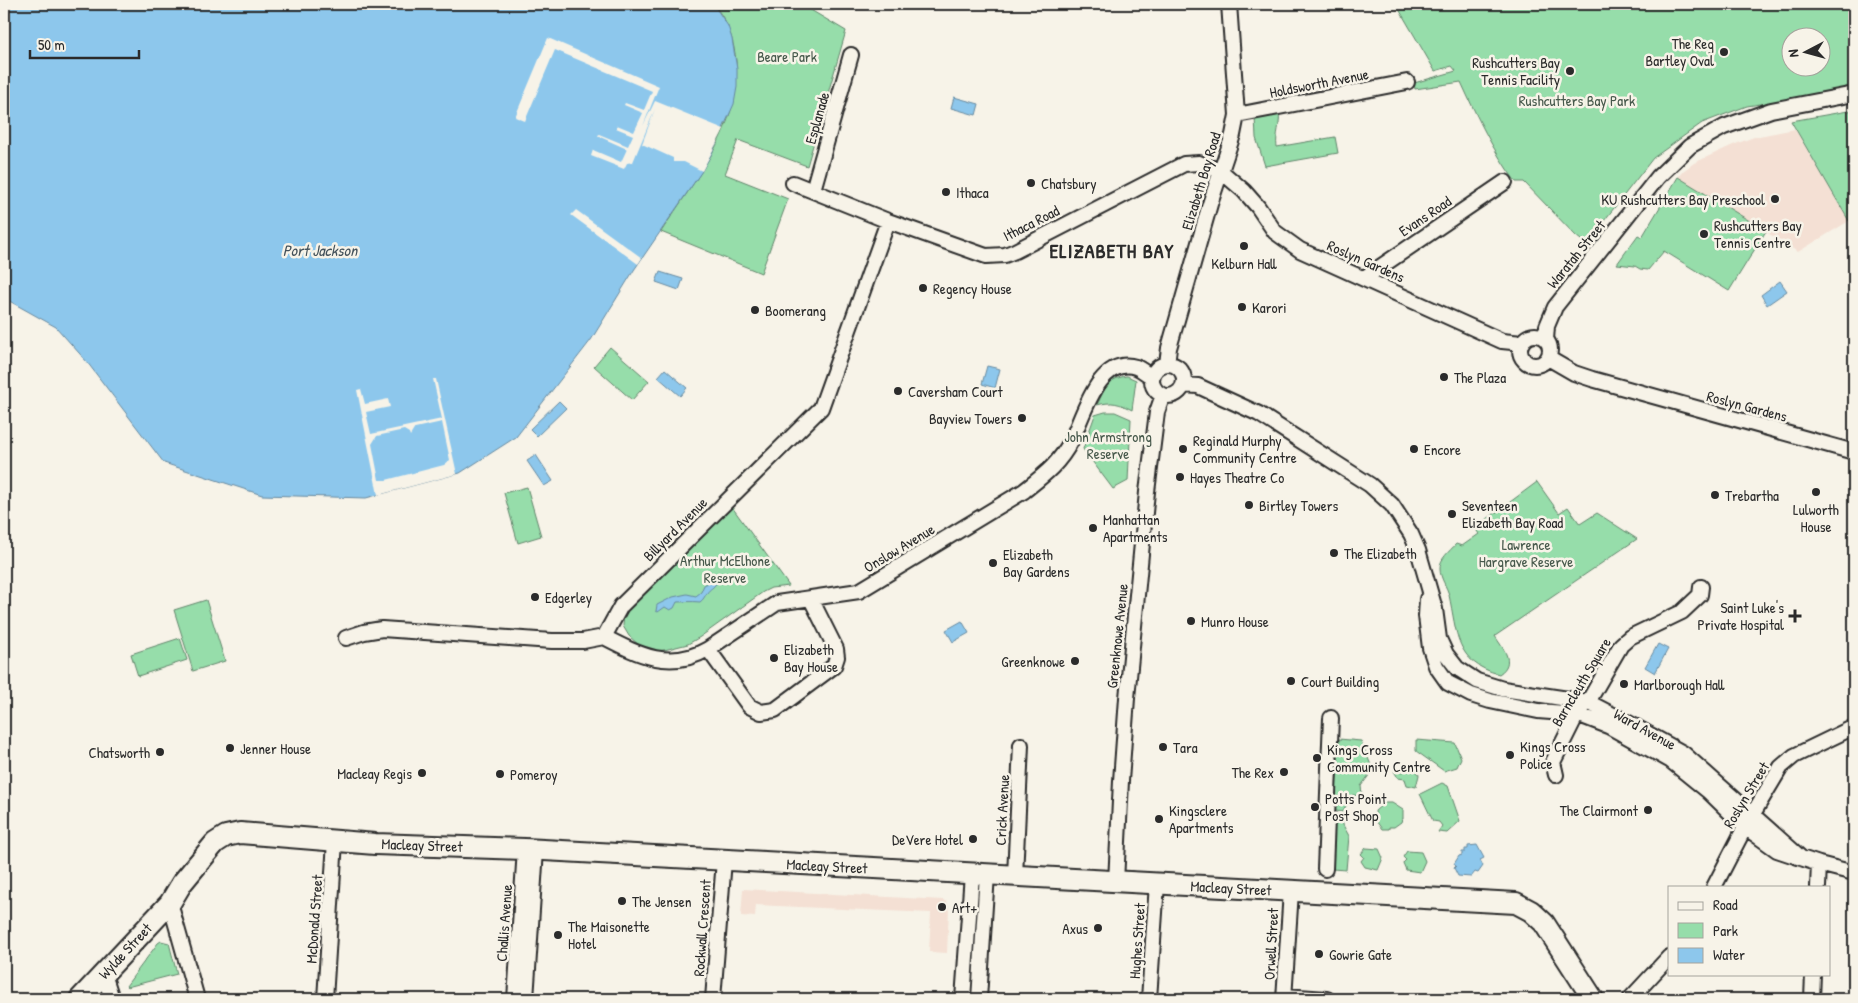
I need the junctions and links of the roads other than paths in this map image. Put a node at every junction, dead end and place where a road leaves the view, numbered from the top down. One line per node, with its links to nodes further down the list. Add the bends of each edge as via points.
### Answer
1 (1230, 4): 5 (street, Elizabeth Bay Road)
2 (851, 56): 9 (street, Esplanade)
3 (1407, 82): 5 (street, Holdsworth Avenue)
4 (1854, 94): 12 (street, Waratah Street, via 1771,110 1724,127 1690,146 1658,177 1554,307)
5 (1237, 115): 6 (street, Elizabeth Bay Road)
6 (1222, 172): 10 (street, Ithaca Road, via 1200,163 1184,164 1005,255 986,256); 11 (street, Roslyn Gardens, via 1244,191 1275,232 1300,250); 15 (street, Elizabeth Bay Road, via 1210,204)
7 (1505, 182): 11 (street, Evans Road)
8 (793, 183): 9 (street, Ithaca Road)
9 (813, 190): 10 (street, Ithaca Road)
10 (888, 221): 23 (street, Billyard Avenue, via 821,408 621,606)
11 (1364, 278): 13 (street, Roslyn Gardens, via 1502,341)
12 (1546, 340): 13 (street, via 1533,335); 14 (street, via 1550,349)
13 (1522, 343): 14 (street, via 1521,353 1530,364 1540,364)
14 (1548, 358): 19 (street, Roslyn Gardens, via 1574,373 1624,389)
15 (1167, 364): 16 (street, via 1158,368); 17 (street, via 1180,370)
16 (1152, 377): 18 (street, via 1154,388); 22 (street, Onslow Avenue, via 1135,367 1110,371 1088,399 1071,441 1058,462 1024,491 859,591)
17 (1183, 385): 18 (street, via 1173,395); 20 (street, via 1198,386 1259,414 1370,485 1392,505 1411,534)
18 (1163, 395): 41 (street, Greenknowe Avenue, via 1157,412 1127,698)
19 (1854, 452)
20 (1427, 583): 26 (street, Ward Avenue, via 1439,639 1457,668 1477,681 1503,689); 27 (street, Ward Avenue, via 1426,616 1430,648 1436,666 1448,683 1490,701 1538,711)
21 (1701, 587): 26 (street, Barncleuth Square, via 1700,595 1682,612 1630,636 1621,645)
22 (811, 599): 25 (street, Onslow Avenue, via 777,603); 25 (street, via 837,657 834,666 775,710 761,712 749,706)
23 (604, 637): 24 (street, via 552,641 382,629); 25 (street, Onslow Avenue, via 637,654 658,659 681,660)
24 (346, 638)
25 (708, 649)
26 (1588, 702): 27 (street, Barncleuth Square); 32 (street, Ward Avenue, via 1683,753)
27 (1577, 714): 31 (street, Barncleuth Square, via 1553,762); 32 (street, Ward Avenue, via 1608,726 1671,762)
28 (1331, 718): 37 (street)
29 (1854, 727): 32 (street, Roslyn Street, via 1794,756 1782,767)
30 (1021, 746): 40 (street, Crick Avenue)
31 (1556, 775)
32 (1749, 821): 36 (street, Ward Avenue, via 1777,850); 43 (street, Roslyn Street)
33 (335, 841): 34 (street, Macleay Street); 46 (street, Macleay Street, via 240,833 226,836 194,866); 54 (street, McDonald Street)
34 (530, 849): 35 (street, Macleay Street); 55 (street, Challis Avenue); 56 (street, Challis Avenue)
35 (724, 860): 39 (street, Macleay Street); 57 (street, Rockwall Crescent)
36 (1819, 864): 38 (street, Ward Avenue); 44 (street)
37 (1325, 869)
38 (1854, 873)
39 (979, 874): 40 (street, Macleay Street); 58 (street); 59 (street)
40 (1014, 876): 41 (street, Macleay Street)
41 (1116, 882): 42 (street, Macleay Street)
42 (1156, 884): 45 (street, Macleay Street); 60 (street, Hughes Street)
43 (1715, 886)
44 (1818, 886)
45 (1291, 891): 50 (street, Orwell Street); 62 (street, Macleay Street, via 1516,903 1544,923)
46 (170, 902): 48 (street, Wylde Street); 53 (street)
47 (1668, 958): 63 (street)
48 (104, 974): 51 (street, Wylde Street); 52 (street)
49 (1813, 976): 64 (street)
50 (1284, 998): 61 (street)
51 (80, 999)
52 (112, 999)
53 (197, 999)
54 (325, 999)
55 (515, 999)
56 (526, 999)
57 (713, 999)
58 (963, 999)
59 (979, 999)
60 (1149, 999)
61 (1327, 999)
62 (1593, 999)
63 (1630, 999)
64 (1812, 999)

